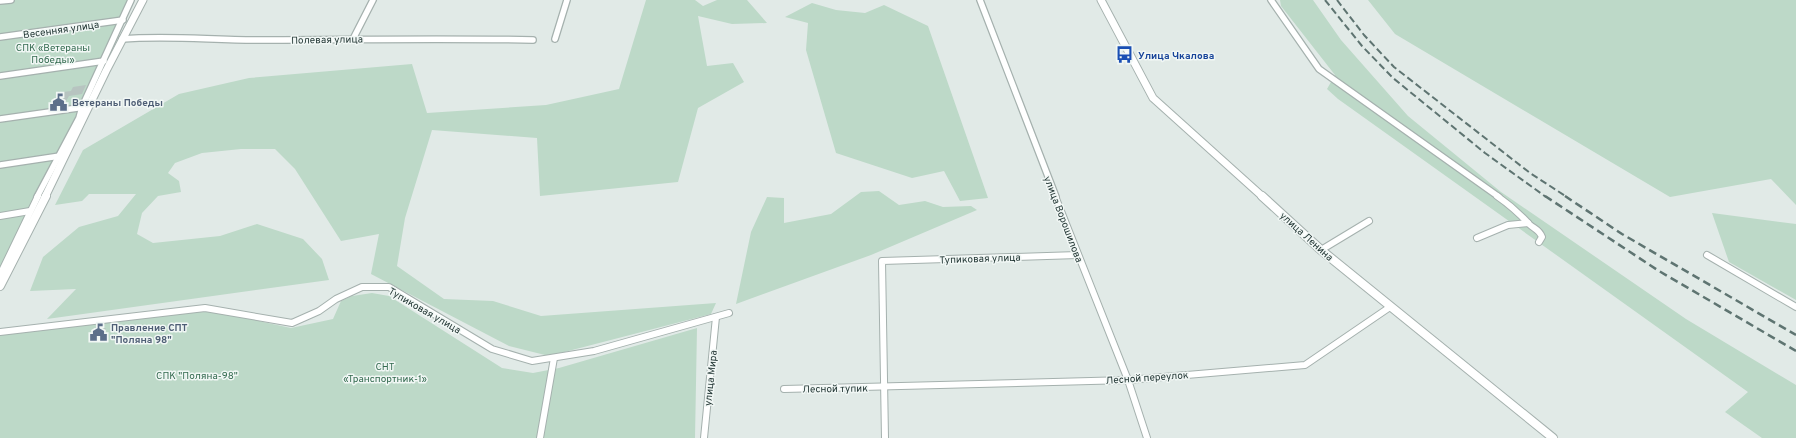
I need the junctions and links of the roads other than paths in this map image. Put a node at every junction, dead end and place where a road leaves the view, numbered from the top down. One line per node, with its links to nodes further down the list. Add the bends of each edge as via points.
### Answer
1 (11, 0): 9 (street)
2 (131, 0): 10 (street)
3 (143, 0): 12 (street)
4 (373, 0): 13 (street)
5 (567, 0): 14 (street)
6 (980, 0): 31 (street, улица Ворошилова)
7 (1101, 0): 29 (street, улица Ленина, via 1153,98)
8 (1271, 0): 26 (street, via 1319,69 1519,212)
9 (0, 2)
10 (123, 20): 11 (street, Весенняя улица); 16 (street)
11 (0, 37)
12 (122, 39): 13 (street, Полевая улица); 18 (street)
13 (353, 39): 15 (street, Полевая улица, via 443,37)
14 (555, 39)
15 (533, 40)
16 (104, 61): 17 (street); 19 (street)
17 (0, 76)
18 (90, 106): 19 (street); 33 (street, via 32,228)
19 (82, 107): 20 (street); 21 (street)
20 (0, 119)
21 (60, 156): 22 (street); 23 (street)
22 (0, 165)
23 (30, 211): 24 (street); 32 (street)
24 (0, 216)
25 (1369, 221): 29 (street)
26 (1528, 224): 27 (street, via 1508,224); 28 (street, via 1540,231 1542,237)
27 (1477, 238)
28 (1539, 242)
29 (1321, 250): 34 (street, улица Ленина)
30 (1707, 255): 35 (street)
31 (1078, 256): 40 (street, улица Ворошилова); 41 (street, Тупиковая улица, via 882,261)
32 (0, 275)
33 (0, 286)
34 (1390, 307): 40 (street, Лесной переулок, via 1306,365); 47 (street, улица Ленина)
35 (1796, 307)
36 (729, 313): 37 (street, Тупиковая улица)
37 (716, 317): 39 (street, Тупиковая улица, via 594,351); 44 (street, улица Мира)
38 (0, 332): 39 (street, Тупиковая улица, via 205,308 292,323 319,311 348,293 362,287 374,286 389,288 492,349 532,361)
39 (554, 358): 43 (street)
40 (1128, 380): 41 (street, Лесной переулок); 46 (street, улица Ворошилова)
41 (885, 386): 42 (street, Лесной тупик); 45 (street)
42 (784, 389)
43 (540, 438)
44 (704, 438)
45 (885, 438)
46 (1147, 438)
47 (1553, 438)

